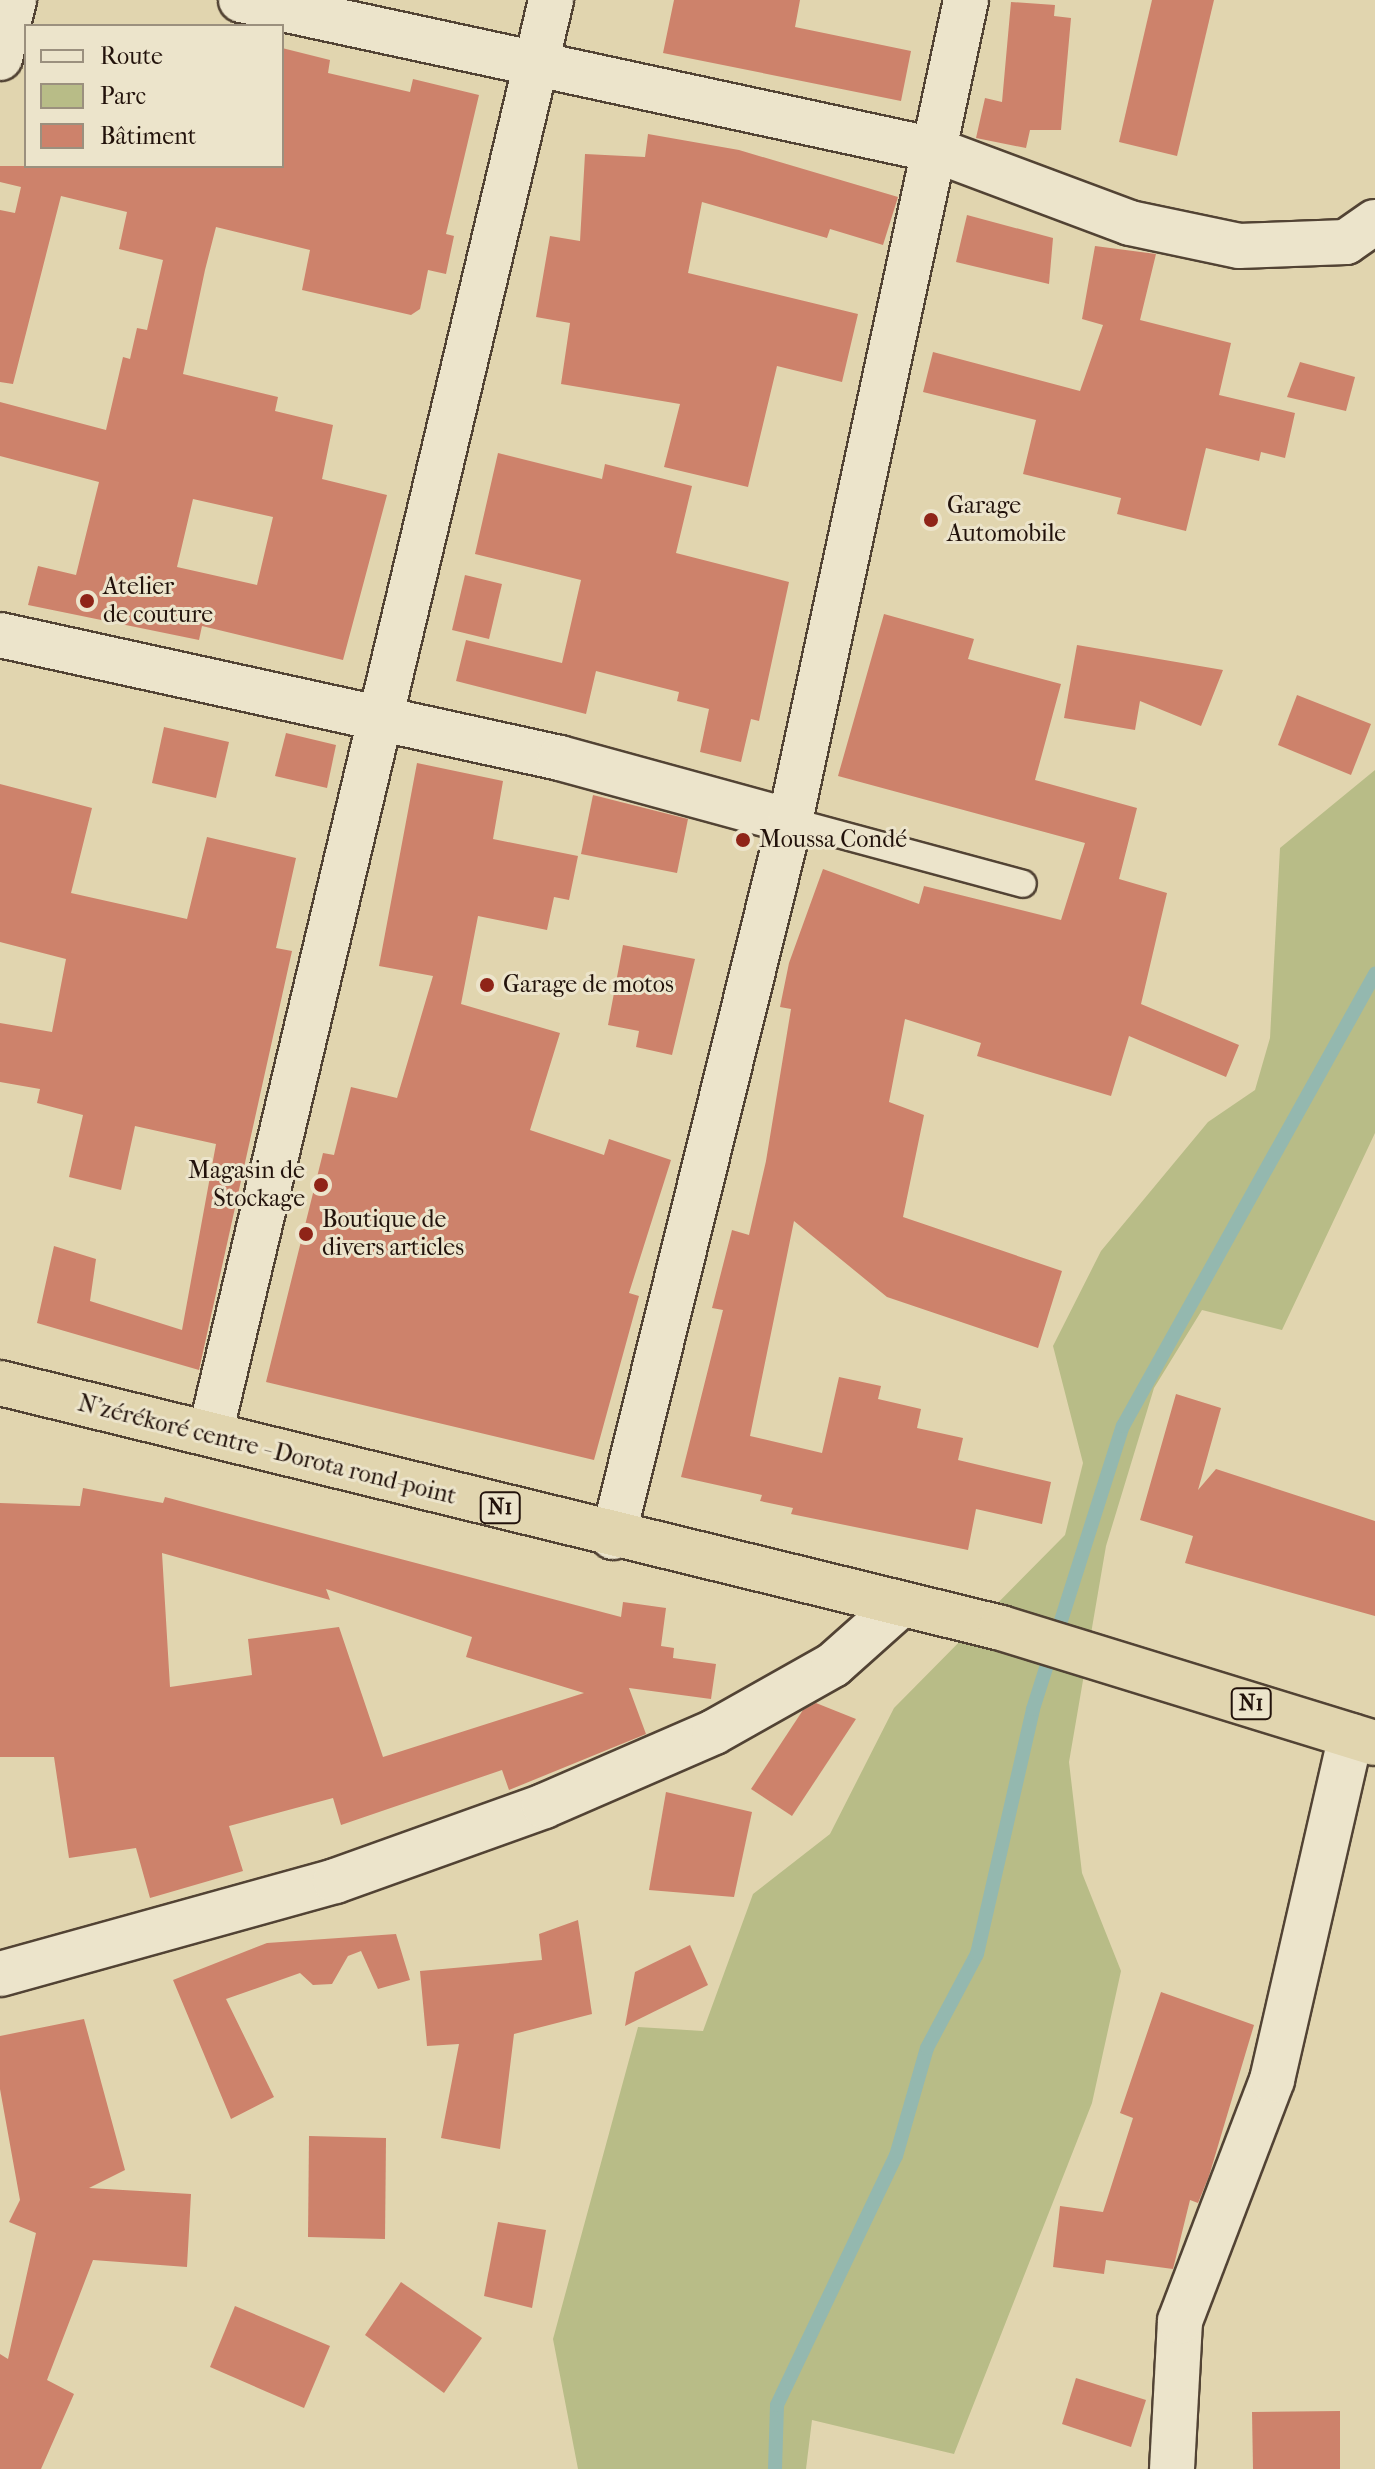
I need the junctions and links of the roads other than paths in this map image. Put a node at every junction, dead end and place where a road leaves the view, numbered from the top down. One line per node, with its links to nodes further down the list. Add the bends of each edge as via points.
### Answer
1 (14, 0): 5 (street)
2 (241, 0): 6 (street)
3 (551, 0): 6 (street)
4 (966, 0): 7 (street)
5 (0, 58)
6 (536, 64): 7 (street); 10 (street)
7 (935, 150): 8 (street, via 1130,223 1239,246 1346,242); 11 (street)
8 (1375, 222)
9 (0, 635): 10 (street)
10 (385, 719): 11 (street); 14 (street)
11 (790, 821): 12 (lane); 15 (street)
12 (1023, 884)
13 (0, 1383): 14 (highway, N'zérékoré centre - Dorota rond-point / N1)
14 (210, 1434): 15 (highway, N'zérékoré centre - Dorota rond-point / N1)
15 (613, 1537): 16 (highway, N'zérékoré centre - Dorota rond-point / N1)
16 (898, 1607): 17 (highway, N'zérékoré centre - Dorota rond-point / N1, via 1001,1628); 18 (street, via 833,1665 740,1718 544,1806 335,1881)
17 (1363, 1740): 19 (street, via 1272,2080 1180,2321)
18 (0, 1974)
19 (1172, 2469)

